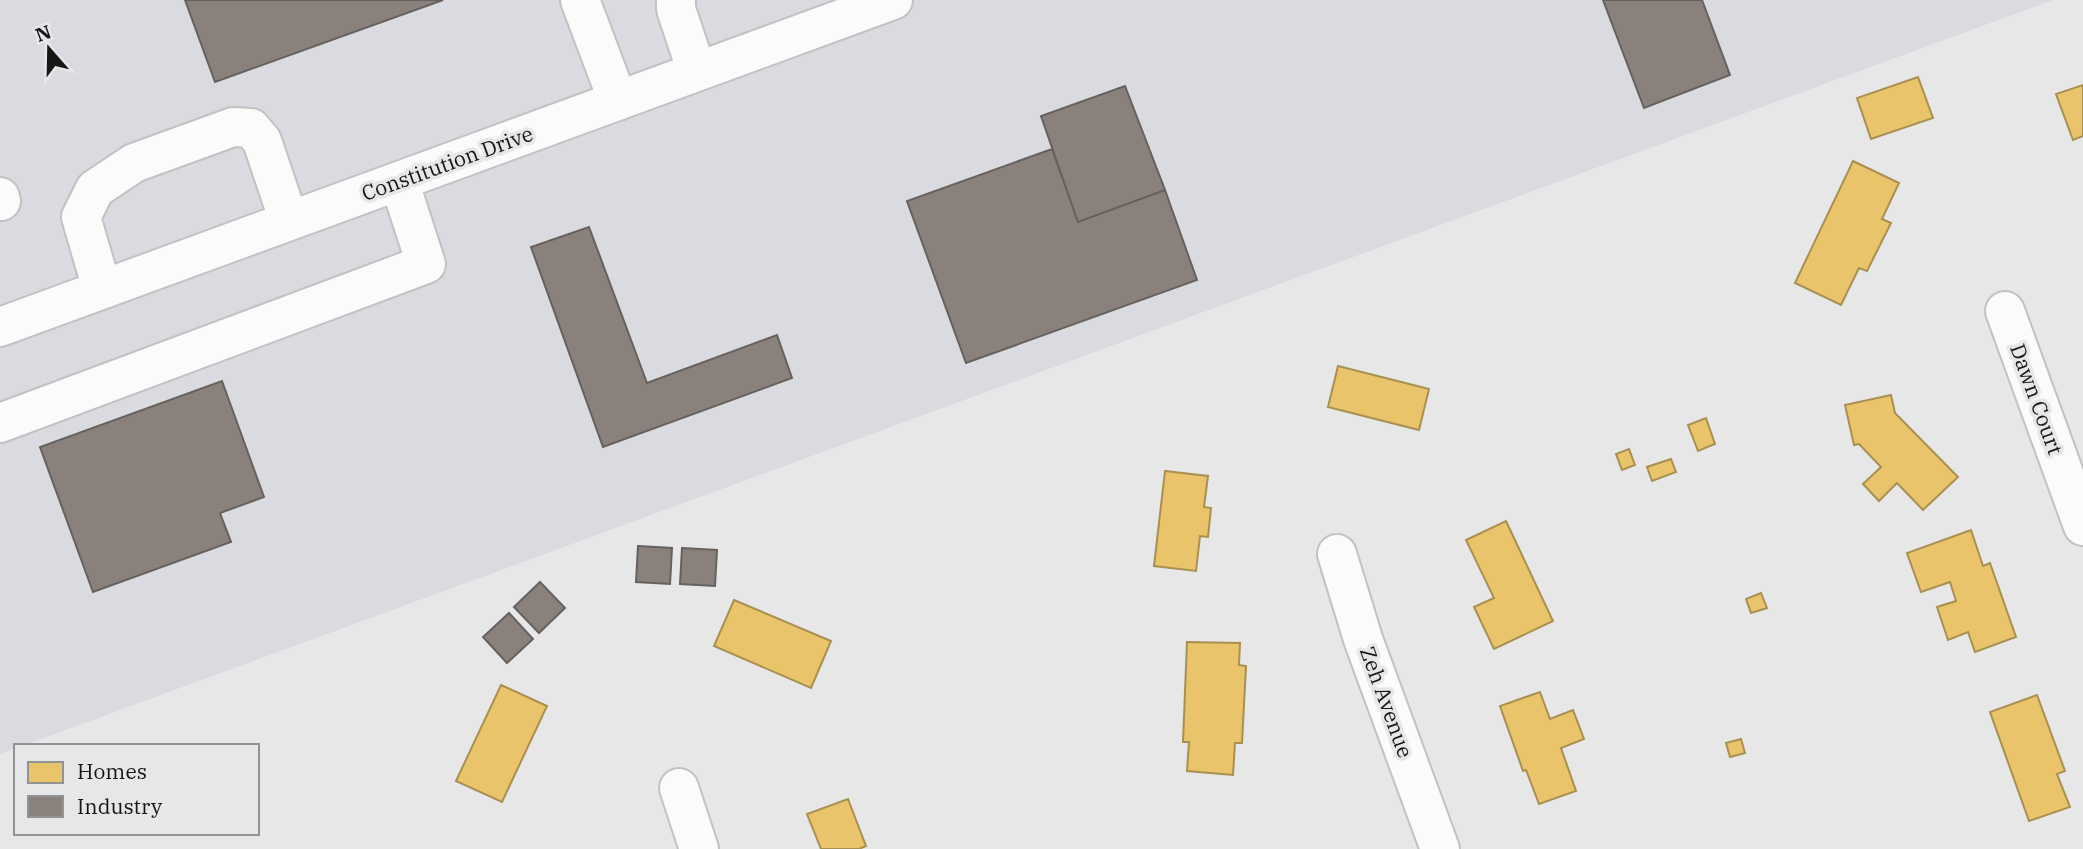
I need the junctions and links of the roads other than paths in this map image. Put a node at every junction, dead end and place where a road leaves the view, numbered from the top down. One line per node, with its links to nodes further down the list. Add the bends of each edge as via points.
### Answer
1 (580, 0): 5 (street)
2 (676, 0): 4 (street)
3 (876, 3): 4 (street, Constitution Drive)
4 (697, 72): 5 (street, Constitution Drive)
5 (618, 101): 6 (street, Constitution Drive)
6 (399, 181): 7 (street, Constitution Drive); 11 (street, via 426,264)
7 (289, 221): 8 (street, Constitution Drive); 8 (street, via 262,141 251,128 233,127 134,163 95,189 81,216)
8 (102, 289): 10 (street, Constitution Drive)
9 (2005, 311): 12 (street, Dawn Court)
10 (0, 327)
11 (0, 423)
12 (2083, 526)
13 (1337, 554): 16 (street, Zeh Avenue)
14 (679, 788): 15 (street)
15 (699, 849)
16 (1440, 849)

